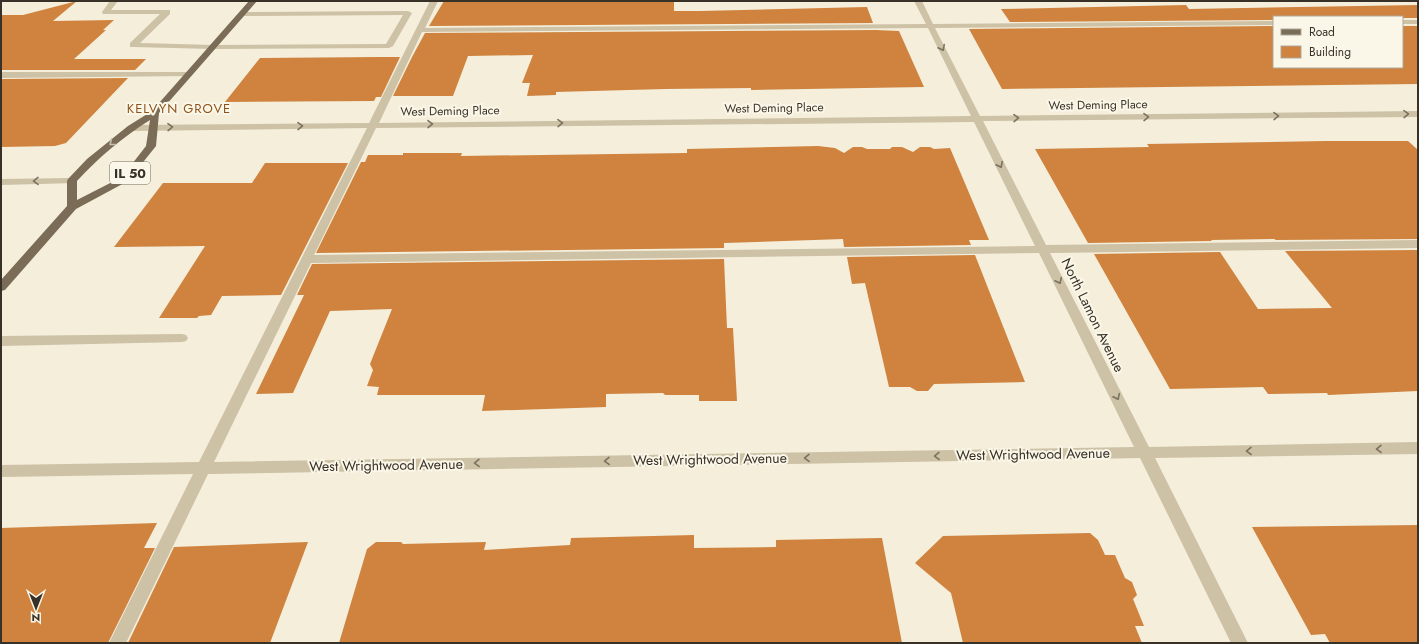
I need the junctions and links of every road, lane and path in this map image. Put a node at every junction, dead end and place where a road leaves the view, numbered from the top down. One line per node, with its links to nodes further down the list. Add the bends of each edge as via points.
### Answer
1 (114, 1): 11 (street, via 106,12 167,12 133,45)
2 (253, 1): 5 (main road, IL 50)
3 (434, 1): 10 (street)
4 (918, 1): 9 (street, North Lamon Avenue)
5 (242, 14): 11 (main road, IL 50); 11 (street, via 408,13 389,46)
6 (1403, 22): 7 (street)
7 (1418, 22)
8 (1273, 23): 9 (street)
9 (931, 26): 10 (street); 16 (street, North Lamon Avenue, one-way to 16)
10 (420, 30): 17 (street)
11 (212, 47): 12 (main road, IL 50)
12 (189, 74): 13 (street); 14 (main road, IL 50)
13 (1, 75)
14 (155, 113): 18 (main road, IL 50); 19 (main road, IL 50)
15 (1418, 114): 16 (street, West Deming Place, one-way to 15)
16 (978, 119): 17 (street, West Deming Place, one-way to 16); 24 (street, North Lamon Avenue, one-way to 24)
17 (373, 125): 18 (street, West Deming Place, one-way to 17); 25 (street)
18 (153, 127): 19 (street, West Deming Place); 22 (main road, IL 50, via 151,146 125,179)
19 (131, 128): 20 (main road, IL 50, one-way to 20, via 90,161)
20 (72, 181): 21 (street, one-way to 21); 22 (main road)
21 (1, 182)
22 (72, 207): 26 (main road, IL 50)
23 (1418, 244): 24 (street)
24 (1043, 249): 25 (street); 30 (street, North Lamon Avenue, one-way to 30)
25 (307, 259): 31 (street)
26 (1, 287)
27 (182, 338): 28 (street)
28 (1, 341)
29 (1418, 448): 30 (street, West Wrightwood Avenue, one-way to 30)
30 (1144, 452): 31 (street, West Wrightwood Avenue, one-way to 31); 34 (street, North Lamon Avenue)
31 (204, 468): 32 (street, West Wrightwood Avenue); 33 (street)
32 (1, 471)
33 (117, 643)
34 (1240, 643)

